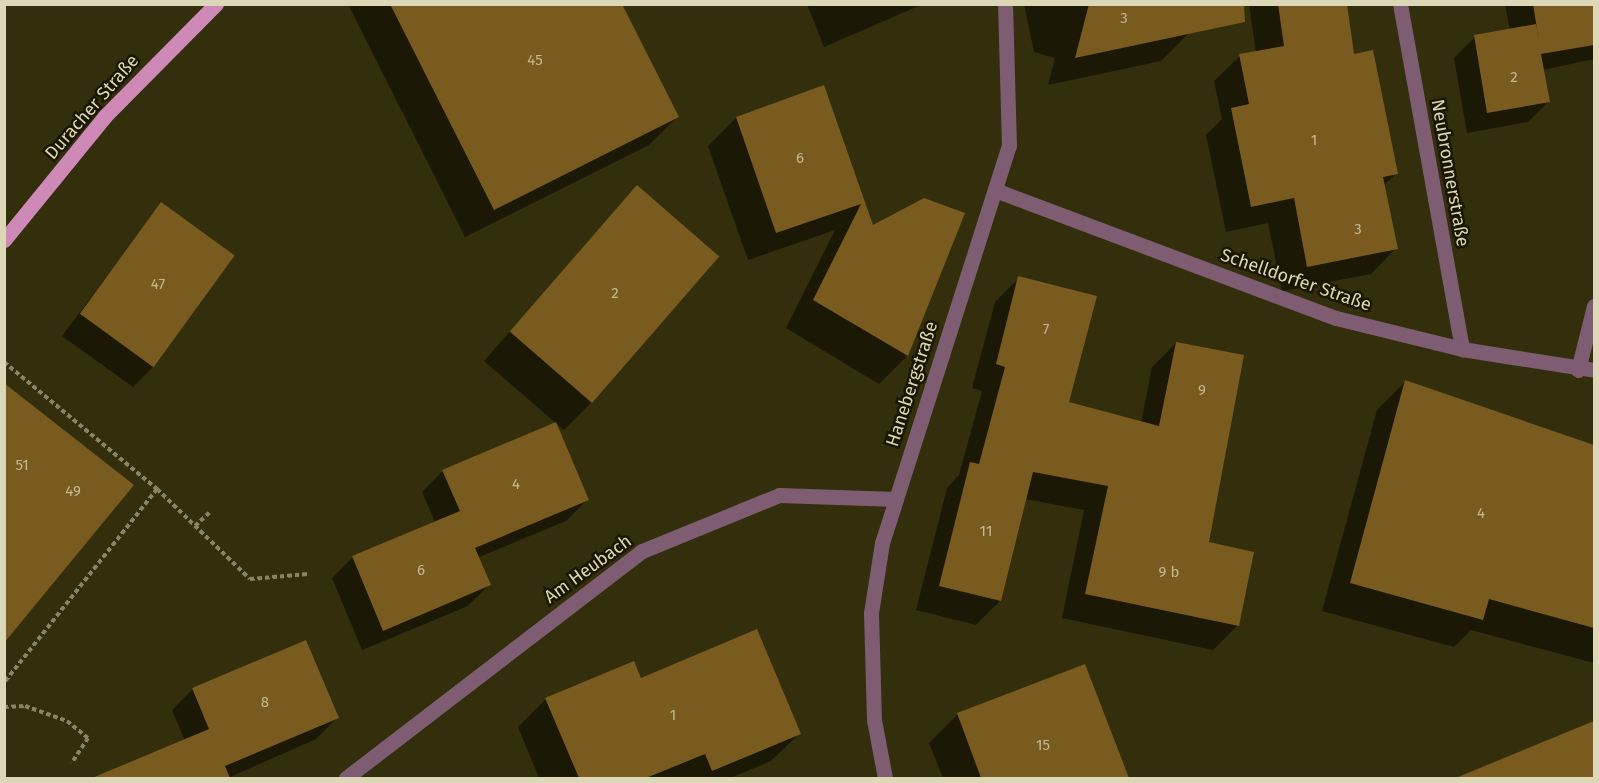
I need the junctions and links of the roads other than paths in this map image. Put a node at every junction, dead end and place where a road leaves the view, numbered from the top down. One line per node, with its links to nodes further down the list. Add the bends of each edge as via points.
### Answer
1 (216, 4): 5 (main road, Duracher Straße, via 105,116)
2 (1005, 4): 4 (street, Hanebergstraße, via 1010,146)
3 (1400, 4): 7 (street, Neubronnerstraße)
4 (995, 190): 7 (street, Schelldorfer Straße, via 1336,318); 10 (street, Hanebergstraße)
5 (4, 240)
6 (1594, 306): 8 (street)
7 (1462, 349): 8 (street, Schelldorfer Straße)
8 (1578, 370): 9 (street, Schelldorfer Straße)
9 (1594, 370)
10 (896, 499): 11 (street, Am Heubach, via 779,495 642,551); 12 (street, Hanebergstraße, via 871,613 873,720)
11 (346, 778)
12 (885, 778)

